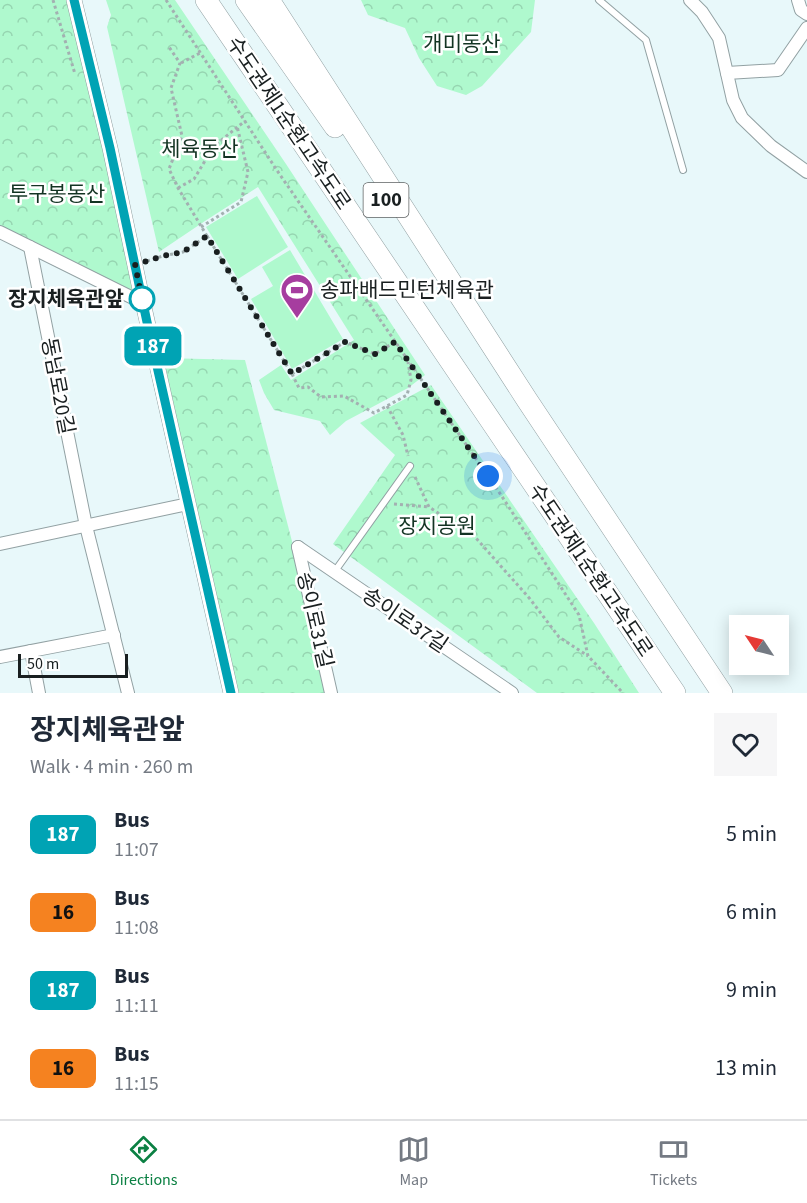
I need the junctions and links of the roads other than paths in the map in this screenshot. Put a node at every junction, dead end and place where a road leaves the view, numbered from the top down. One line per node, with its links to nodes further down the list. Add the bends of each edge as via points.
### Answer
1 (74, 0): 15 (street)
2 (206, 0): 31 (highway, 수도권제1순환고속도로 / 100)
3 (246, 0): 16 (highway, 수도권제1순환고속도로 / 100)
4 (269, 0): 16 (highway, 수도권제1순환고속도로 / 100)
5 (599, 0): 11 (lane, via 646,40)
6 (690, 0): 10 (street, via 719,38)
7 (798, 0): 8 (street)
8 (807, 14)
9 (807, 28): 10 (street, via 778,70)
10 (728, 73): 12 (street, via 733,100 742,118 771,146)
11 (683, 170)
12 (807, 172)
13 (0, 232): 14 (street)
14 (30, 247): 15 (street); 19 (street, 동남로20길)
15 (143, 303): 18 (street)
16 (527, 400): 32 (highway, 수도권제1순환고속도로 / 100)
17 (410, 466): 22 (lane)
18 (188, 504): 19 (street); 28 (street)
19 (86, 526): 20 (street); 23 (street, 동남로20길)
20 (0, 544)
21 (298, 548): 22 (street, 송이로37길); 29 (street, 송이로31길)
22 (334, 572): 30 (street, 송이로37길)
23 (114, 635): 24 (street); 27 (street, 동남로20길)
24 (31, 651): 25 (street); 26 (street)
25 (0, 657)
26 (39, 693)
27 (128, 693)
28 (231, 693)
29 (331, 693)
30 (512, 693)
31 (675, 693)
32 (722, 693)

